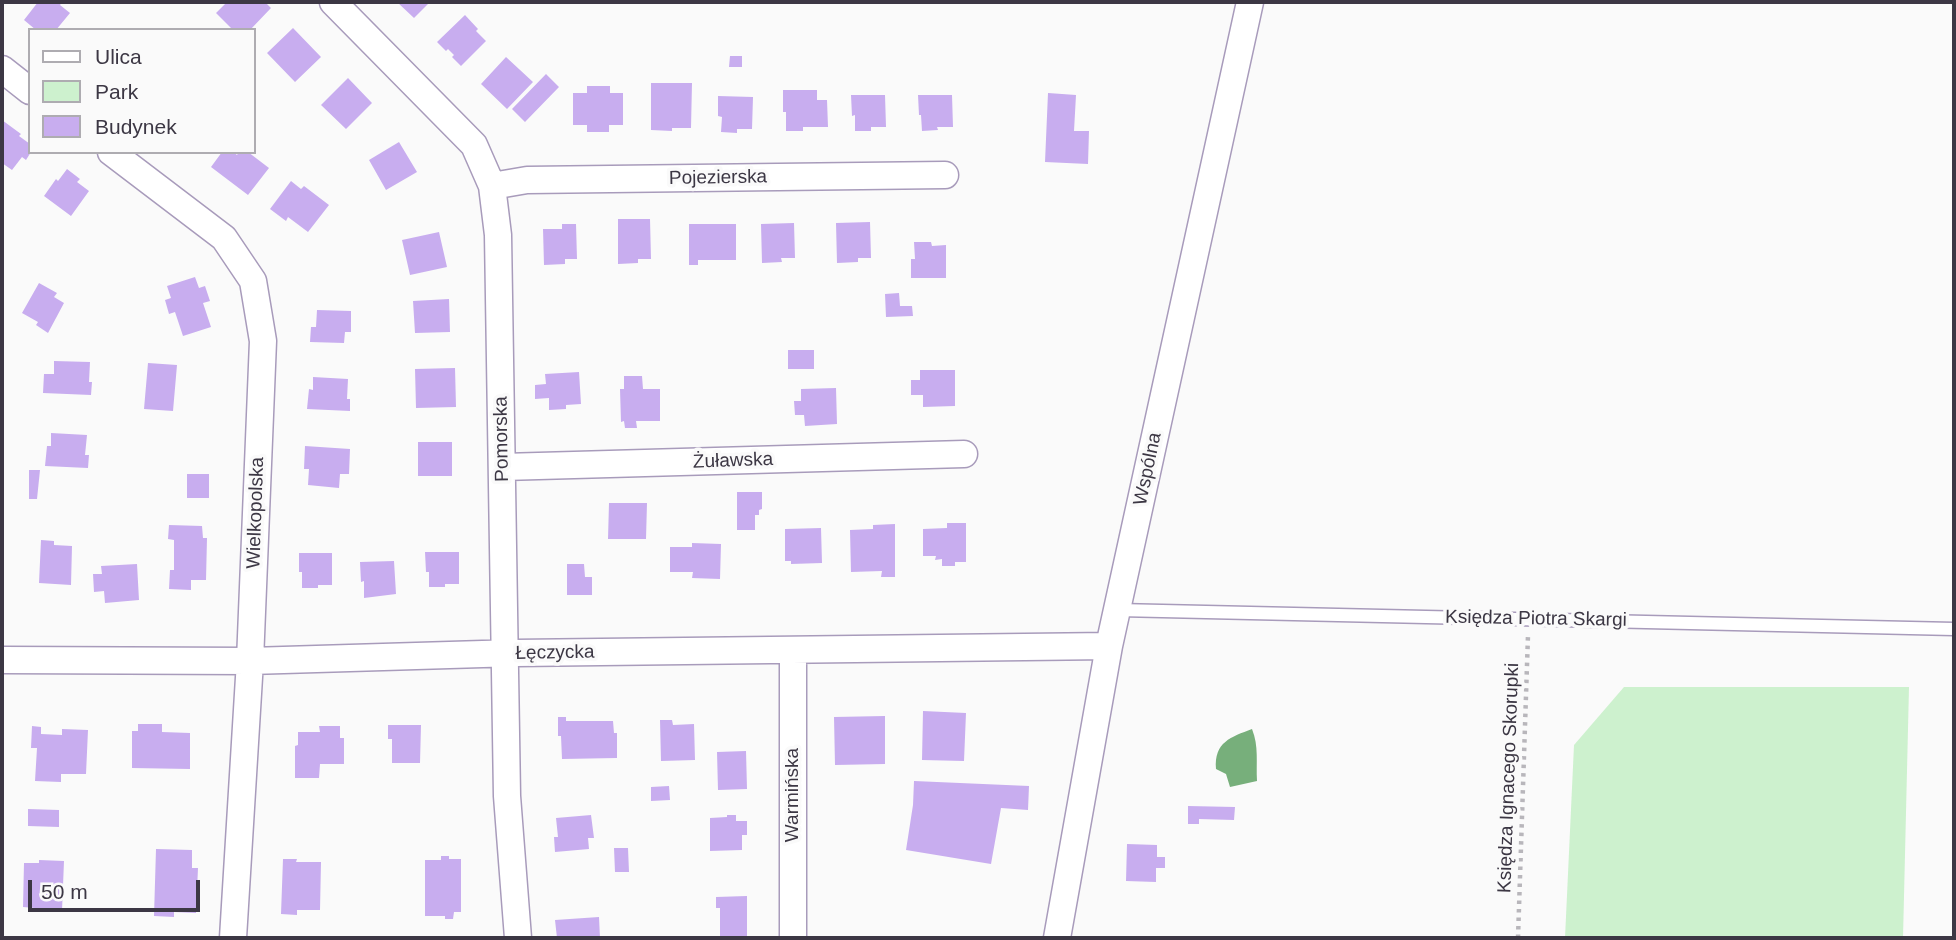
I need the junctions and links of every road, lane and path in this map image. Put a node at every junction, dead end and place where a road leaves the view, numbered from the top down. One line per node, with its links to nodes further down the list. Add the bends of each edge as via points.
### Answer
1 (333, 2): 7 (street, Pomorska, via 474,145)
2 (1250, 2): 10 (street, Wspólna)
3 (2, 69): 4 (street)
4 (28, 89)
5 (114, 154): 17 (street, Wielkopolska, via 224,238 253,281 263,341)
6 (945, 175): 7 (street, Pojezierska, via 527,180)
7 (492, 186): 9 (street, Pomorska, via 498,235)
8 (964, 454): 9 (street, Żuławska)
9 (503, 467): 15 (street, Pomorska)
10 (1118, 610): 11 (lane, Księdza Piotra Skargi); 13 (street, Wspólna)
11 (1529, 619): 12 (lane, Księdza Piotra Skargi); 22 (path, Księdza Ignacego Skorupki)
12 (1954, 629)
13 (1109, 646): 14 (street, Łęczycka); 21 (street, Wspólna)
14 (793, 651): 15 (street, Łęczycka); 20 (street, Warmińska)
15 (505, 653): 17 (street, Łęczycka); 19 (street, Pomorska, via 507,796)
16 (2, 660): 17 (street, Łęczycka)
17 (250, 661): 18 (street, Wielkopolska)
18 (233, 938)
19 (518, 938)
20 (793, 938)
21 (1057, 938)
22 (1518, 938)

